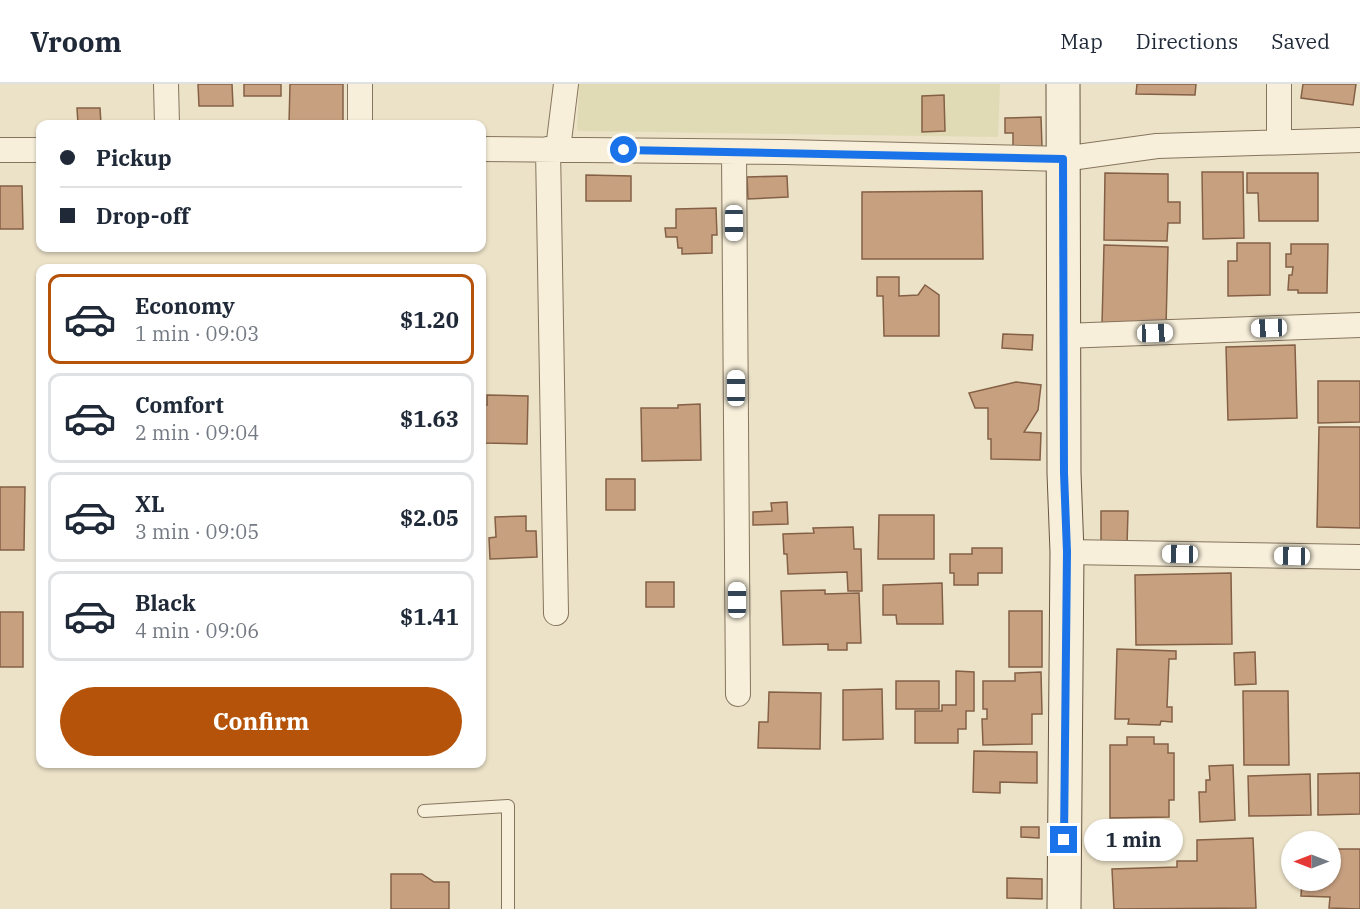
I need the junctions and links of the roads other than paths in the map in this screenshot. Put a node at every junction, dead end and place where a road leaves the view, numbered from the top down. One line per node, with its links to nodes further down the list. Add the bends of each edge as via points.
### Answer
1 (166, 84): 6 (street)
2 (360, 84): 7 (street)
3 (567, 84): 11 (street)
4 (1063, 84): 15 (main road)
5 (1279, 84): 9 (street)
6 (167, 120)
7 (360, 120)
8 (1360, 140): 9 (street)
9 (1279, 141): 15 (street, via 1157,146)
10 (486, 149): 11 (street)
11 (553, 149): 14 (street); 20 (street)
12 (0, 150): 13 (street)
13 (36, 150)
14 (734, 152): 15 (street); 21 (street)
15 (1063, 159): 17 (main road)
16 (1360, 325): 17 (street)
17 (1063, 336): 18 (main road)
18 (1067, 552): 19 (street); 24 (main road)
19 (1360, 557)
20 (556, 613)
21 (738, 694)
22 (424, 811): 23 (lane, via 508,806)
23 (508, 909)
24 (1064, 909)

